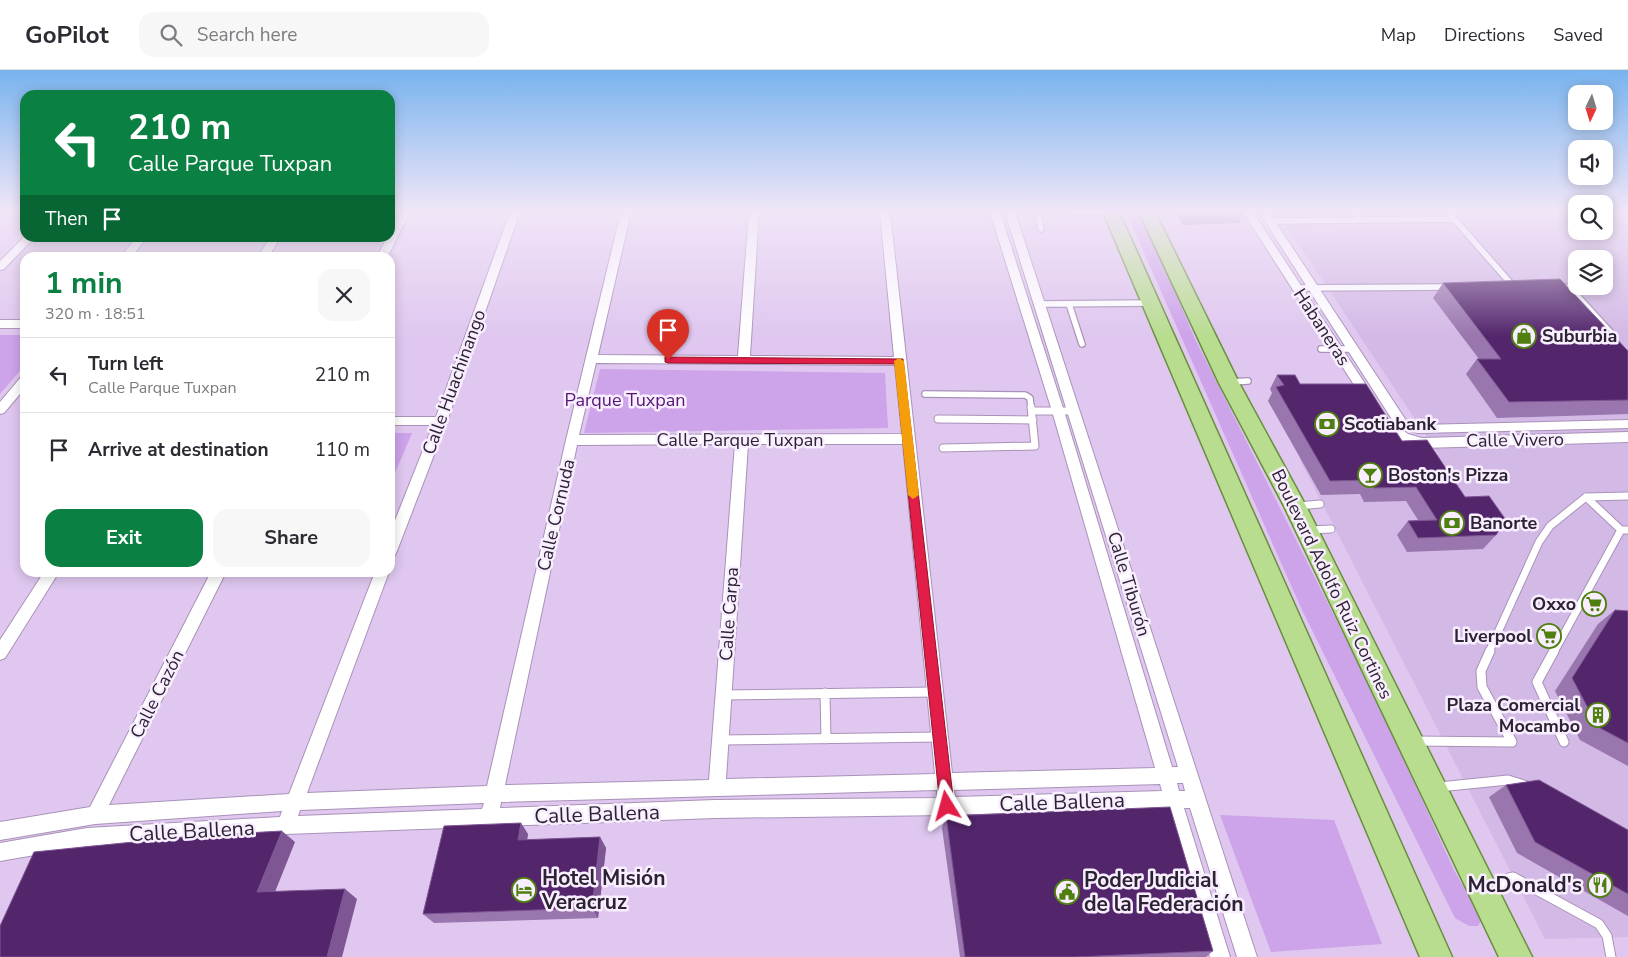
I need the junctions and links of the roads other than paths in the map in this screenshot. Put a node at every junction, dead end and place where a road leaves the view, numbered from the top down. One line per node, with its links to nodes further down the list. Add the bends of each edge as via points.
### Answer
1 (14, 253): 16 (street)
2 (500, 253): 47 (street, Calle Huachinango)
3 (616, 253): 35 (street, Calle Cornuda)
4 (751, 253): 36 (street)
5 (889, 253): 37 (street)
6 (1008, 253): 43 (street, Calle Tiburón)
7 (1024, 253): 26 (street, Calle Tiburón)
8 (1129, 253): 25 (main road)
9 (1166, 253): 17 (main road, Boulevard Adolfo Ruiz Cortines)
10 (1173, 253): 17 (main road)
11 (1274, 253): 14 (street, Habaneras)
12 (1291, 253): 15 (street, Habaneras)
13 (1484, 253): 20 (lane)
14 (1276, 256): 15 (street); 23 (street, Habaneras)
15 (1293, 256): 24 (street, Habaneras)
16 (0, 267)
17 (1177, 276): 60 (main road, Boulevard Adolfo Ruiz Cortines, via 1238,382)
18 (1453, 286): 24 (lane)
19 (1505, 286): 20 (lane)
20 (1513, 286): 21 (lane)
21 (1523, 286)
22 (1552, 286): 31 (lane, via 1571,289)
23 (1297, 288): 24 (lane); 33 (street, Habaneras)
24 (1314, 288): 34 (street, Habaneras)
25 (1150, 303): 27 (lane); 100 (main road)
26 (1041, 304): 27 (lane); 42 (street, Calle Tiburón)
27 (1069, 304): 30 (lane)
28 (0, 324): 29 (street)
29 (20, 324)
30 (1082, 344)
31 (1621, 344)
32 (1321, 349): 33 (lane)
33 (1336, 349): 34 (lane); 50 (street, Habaneras, via 1390,428)
34 (1354, 349): 50 (street, Habaneras)
35 (592, 359): 36 (street); 54 (street, Calle Cornuda)
36 (744, 360): 37 (street)
37 (900, 361): 52 (street)
38 (20, 386): 40 (street)
39 (925, 394): 41 (lane, via 1025,395 1030,398)
40 (0, 410)
41 (1032, 411): 43 (lane); 45 (lane)
42 (1074, 411): 43 (lane); 70 (street, Calle Tiburón)
43 (1058, 412): 71 (street, Calle Tiburón)
44 (938, 419): 45 (lane)
45 (1033, 420): 56 (lane, via 1036,443 1033,447)
46 (395, 421): 47 (street)
47 (440, 421): 62 (street, Calle Huachinango)
48 (1628, 424): 49 (street, Calle Vivero)
49 (1543, 426): 50 (street, Calle Vivero); 53 (street)
50 (1403, 431): 53 (street, Calle Vivero, via 1422,443)
51 (1628, 437): 53 (street, Calle Vivero)
52 (908, 439): 55 (street, Calle Parque Tuxpan); 73 (street)
53 (1554, 439)
54 (572, 440): 55 (street, Calle Parque Tuxpan); 87 (street, Calle Cornuda)
55 (742, 440): 75 (street, Calle Carpa)
56 (943, 448)
57 (1586, 496): 58 (lane); 65 (lane); 79 (lane, via 1550,526 1539,542 1481,671 1482,687 1512,742)
58 (1628, 496)
59 (1320, 504): 60 (lane)
60 (1295, 506): 64 (main road, Boulevard Adolfo Ruiz Cortines)
61 (395, 512): 62 (street)
62 (405, 512): 66 (street, Calle Huachinango)
63 (1331, 529): 64 (lane)
64 (1307, 530): 79 (main road, Boulevard Adolfo Ruiz Cortines)
65 (1625, 530): 80 (lane, via 1537,682)
66 (395, 538)
67 (49, 577): 72 (street)
68 (216, 577): 92 (street, Calle Cazón)
69 (380, 577): 90 (street)
70 (1135, 601): 71 (street); 81 (street, Calle Tiburón)
71 (1115, 602): 82 (street, Calle Tiburón)
72 (0, 653)
73 (934, 692): 74 (lane); 76 (street)
74 (824, 693): 75 (lane); 77 (lane)
75 (724, 695): 78 (street, Calle Carpa)
76 (939, 737): 77 (lane); 83 (street)
77 (826, 738): 78 (lane)
78 (720, 740): 84 (street, Calle Carpa)
79 (1409, 741): 85 (main road, Boulevard Adolfo Ruiz Cortines)
80 (1564, 742)
81 (1188, 775): 82 (street, Calle Ballena); 88 (street, Calle Tiburón)
82 (1165, 777): 83 (street, Calle Ballena); 89 (street, Calle Tiburón)
83 (944, 783): 84 (street, Calle Ballena); 91 (street)
84 (718, 788): 87 (street, Calle Ballena)
85 (1434, 788): 86 (lane, via 1508,780); 97 (main road, Boulevard Adolfo Ruiz Cortines)
86 (1532, 789)
87 (494, 794): 90 (street, Calle Ballena); 93 (street, Calle Cornuda)
88 (1195, 798): 89 (street, Calle Ballena); 99 (street, Calle Tiburón)
89 (1172, 799): 91 (street, Calle Ballena); 98 (street, Calle Tiburón)
90 (294, 802): 92 (street, Calle Ballena); 94 (street)
91 (947, 806): 93 (street, Calle Ballena, via 715,809)
92 (95, 815): 95 (street, Calle Ballena)
93 (489, 818): 94 (street, Calle Ballena)
94 (286, 825): 96 (street, Calle Ballena, via 87,837)
95 (0, 831)
96 (0, 852)
97 (1491, 903): 101 (main road, Boulevard Adolfo Ruiz Cortines); 102 (lane, via 1500,881 1513,878 1599,924 1607,936)
98 (1220, 957)
99 (1247, 957)
100 (1436, 957)
101 (1516, 957)
102 (1611, 957)

